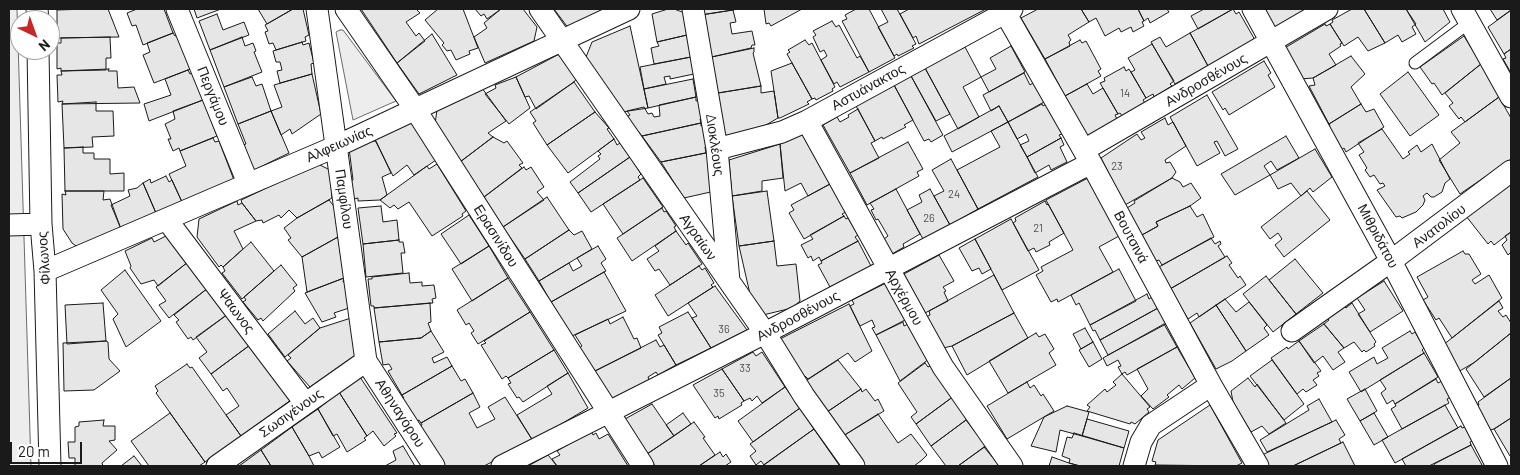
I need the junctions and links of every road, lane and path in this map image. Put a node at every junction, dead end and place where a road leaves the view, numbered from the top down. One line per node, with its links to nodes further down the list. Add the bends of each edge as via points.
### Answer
1 (177, 9): 22 (street, Περγάμου)
2 (317, 9): 18 (street, Παμφίλου)
3 (346, 9): 16 (street, Ερασινίδου)
4 (540, 9): 11 (street, Αγραίων)
5 (629, 9): 11 (street, Αλφειωνίας)
6 (693, 9): 19 (street, Διοκλέους)
7 (1253, 9): 12 (street, Μιθριδάτου)
8 (1327, 9): 12 (street, Ανδροσθένους)
9 (1006, 10): 17 (street, Αστυάνακτος); 20 (street, Βουτσινά)
10 (1466, 16): 14 (lane); 15 (street)
11 (562, 41): 16 (street, Αλφειωνίας); 29 (street, Αγραίων)
12 (1272, 42): 20 (street, Ανδροσθένους); 26 (street, Μιθριδάτου)
13 (38, 60): 24 (street, Φίλωνος)
14 (1415, 63)
15 (1511, 97)
16 (415, 109): 18 (street, Αλφειωνίας); 35 (street, Ερασινίδου)
17 (807, 121): 19 (street, Αστυάνακτος, via 782,132); 27 (street, Αρχέρμου)
18 (337, 146): 22 (street, Αλφειωνίας); 32 (street, Παμφίλου)
19 (717, 148): 29 (street, Διοκλέους)
20 (1088, 156): 27 (street, Ανδροσθένους); 33 (street, Βουτσινά)
21 (1511, 171): 26 (street, Ανατολίου)
22 (248, 183): 23 (street, Αλφειωνίας)
23 (167, 220): 28 (street, Αλφειωνίας); 34 (street, Ψαωνος)
24 (41, 224): 25 (street); 28 (street, Φίλωνος)
25 (9, 225)
26 (1391, 261): 30 (street, Ανατολίου); 46 (street, Μιθριδάτου)
27 (888, 268): 31 (street, Ανδροσθένους); 43 (street, Αρχέρμου, via 943,367)
28 (45, 271): 37 (street, Φίλωνος)
29 (729, 283): 31 (street, Αγραίων)
30 (1292, 330)
31 (765, 333): 35 (street, Ανδροσθένους); 42 (street, Αγραίων, via 804,396)
32 (366, 361): 34 (street, Σωσιγένους); 39 (street, Αθηναγόρου)
33 (1211, 385): 44 (street, via 1151,425 1141,442); 45 (street, Βουτσινά)
34 (305, 403): 38 (street, Σωσιγένους)
35 (608, 413): 40 (street, Ανδροσθένους); 41 (street, Ερασινίδου)
36 (1511, 464): 47 (street)
37 (50, 466)
38 (217, 466)
39 (434, 466)
40 (502, 466)
41 (642, 466)
42 (854, 466)
43 (1012, 466)
44 (1134, 466)
45 (1258, 466)
46 (1497, 466)
47 (1507, 466)

